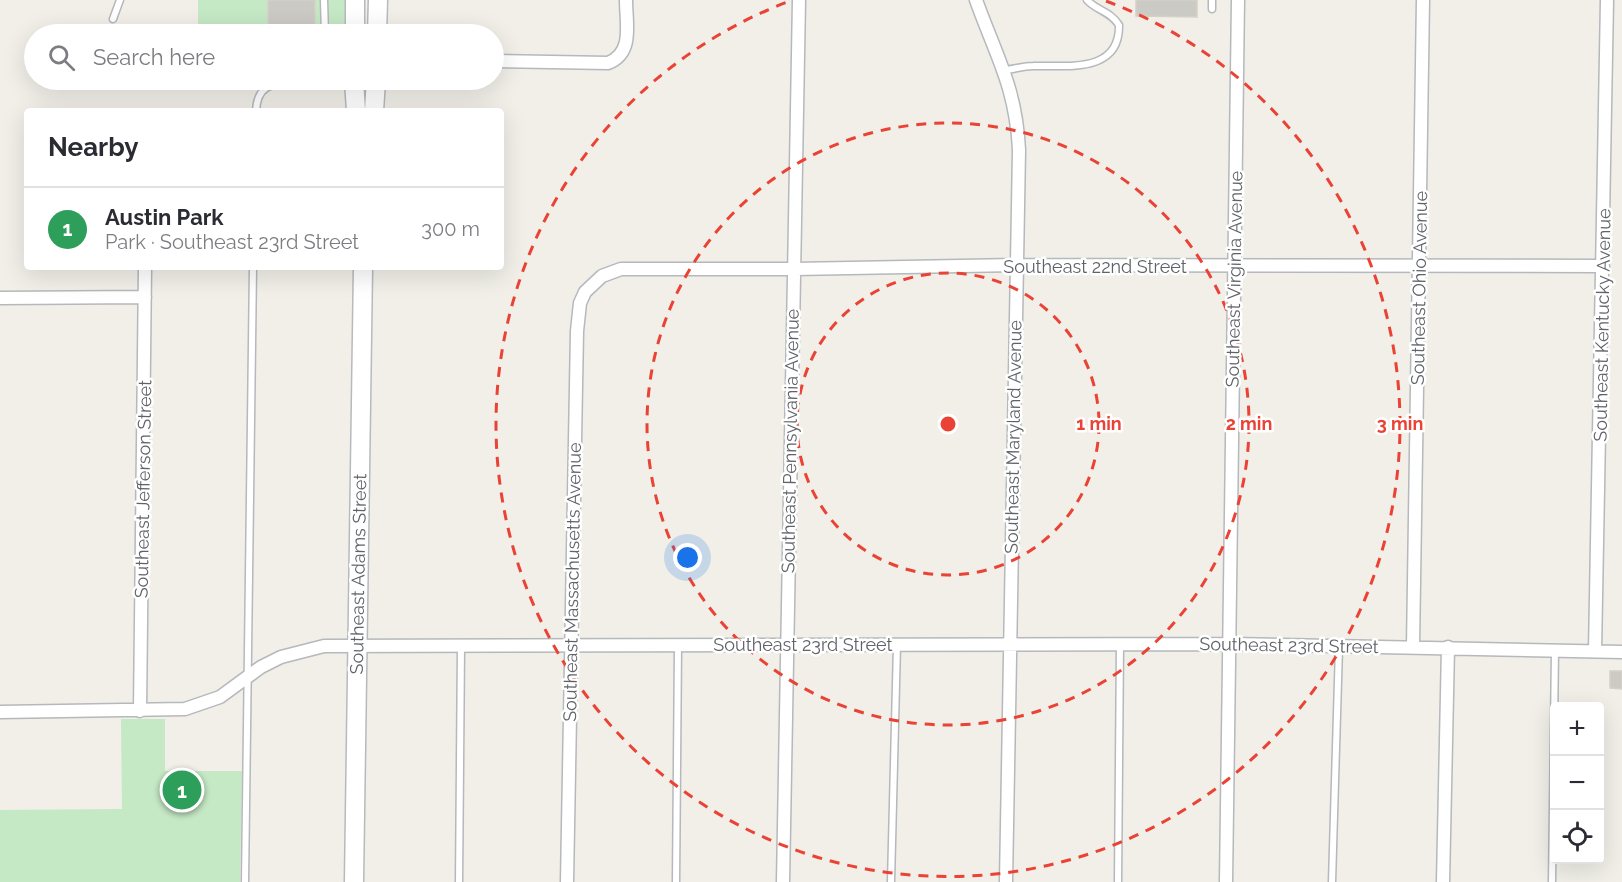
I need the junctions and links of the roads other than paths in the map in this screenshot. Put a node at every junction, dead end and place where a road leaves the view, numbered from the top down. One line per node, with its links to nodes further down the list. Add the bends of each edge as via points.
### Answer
1 (120, 0): 14 (lane)
2 (324, 0): 15 (lane)
3 (355, 0): 16 (main road)
4 (378, 0): 17 (main road)
5 (626, 0): 18 (street, via 625,51 619,59 608,63)
6 (799, 0): 33 (street, Southeast Pennsylvania Avenue)
7 (976, 0): 19 (street, Southeast Maryland Avenue)
8 (1087, 0): 19 (lane, via 1093,8 1107,11 1119,25 1120,39 1104,59 1087,65)
9 (1212, 0): 13 (lane)
10 (1238, 0): 27 (street, Southeast Virginia Avenue)
11 (1423, 0): 29 (street, Southeast Ohio Avenue)
12 (1607, 0): 28 (street, Southeast Kentucky Avenue)
13 (1212, 9)
14 (113, 19)
15 (325, 24)
16 (354, 24)
17 (377, 24)
18 (504, 61)
19 (1005, 70): 26 (street, Southeast Maryland Avenue, via 1018,133)
20 (264, 90): 23 (lane, via 259,95)
21 (355, 90): 24 (main road)
22 (375, 90): 25 (main road)
23 (257, 108)
24 (356, 108)
25 (374, 108)
26 (1016, 265): 27 (street, Southeast 22nd Street); 33 (street, Southeast 22nd Street); 45 (street, Southeast Maryland Avenue)
27 (1234, 266): 29 (street, Southeast 22nd Street); 41 (street, Southeast Virginia Avenue)
28 (1603, 266): 29 (street, Southeast 22nd Street); 50 (street, Southeast Kentucky Avenue)
29 (1419, 267): 47 (street, Southeast Ohio Avenue)
30 (145, 270): 35 (street, Southeast Jefferson Street)
31 (253, 270): 52 (lane)
32 (363, 270): 42 (main road, Southeast Adams Street)
33 (794, 270): 34 (street, Southeast 22nd Street, via 621,269); 39 (street, Southeast Pennsylvania Avenue)
34 (591, 285): 37 (street, Southeast Massachusetts Avenue, via 580,303 577,331)
35 (145, 297): 36 (street); 53 (street, Southeast Jefferson Street)
36 (0, 298)
37 (571, 644): 38 (street, Southeast 23rd Street); 43 (street, Southeast 23rd Street); 58 (street, Southeast Massachusetts Avenue)
38 (678, 644): 39 (street, Southeast 23rd Street); 59 (lane)
39 (786, 644): 44 (street, Southeast 23rd Street); 60 (street, Southeast Pennsylvania Avenue)
40 (1120, 644): 41 (street, Southeast 23rd Street); 45 (street, Southeast 23rd Street); 63 (lane)
41 (1229, 644): 46 (street, Southeast 23rd Street); 64 (street, Southeast Virginia Avenue)
42 (357, 645): 43 (street, Southeast 23rd Street); 52 (street, Southeast 23rd Street, via 303,649 281,657); 56 (main road, Southeast Adams Street)
43 (461, 645): 57 (lane)
44 (897, 645): 45 (street, Southeast 23rd Street); 61 (lane)
45 (1010, 645): 62 (street, Southeast Maryland Avenue)
46 (1340, 646): 47 (street, Southeast 23rd Street); 65 (lane)
47 (1413, 647): 48 (street, Southeast 23rd Street)
48 (1448, 647): 49 (street, Southeast 23rd Street); 66 (street)
49 (1555, 649): 50 (street, Southeast 23rd Street); 67 (lane)
50 (1595, 651): 51 (street, Southeast 23rd Street)
51 (1622, 652)
52 (247, 678): 53 (street, Southeast 23rd Street, via 220,697 200,705); 55 (lane)
53 (140, 711): 54 (street, Southeast 23rd Street)
54 (0, 712)
55 (245, 882)
56 (354, 882)
57 (459, 882)
58 (567, 882)
59 (676, 882)
60 (783, 882)
61 (891, 882)
62 (1006, 882)
63 (1118, 882)
64 (1226, 882)
65 (1332, 882)
66 (1443, 882)
67 (1552, 882)

